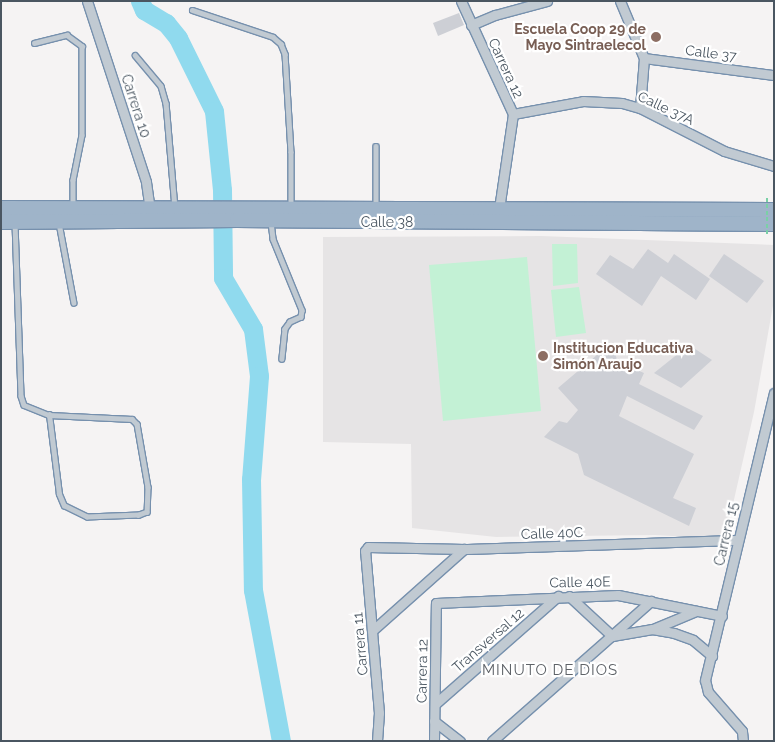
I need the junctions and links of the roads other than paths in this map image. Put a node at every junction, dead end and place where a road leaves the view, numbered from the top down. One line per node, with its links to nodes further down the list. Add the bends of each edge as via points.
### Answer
1 (88, 1): 16 (street, Carrera 10, via 146,182)
2 (460, 1): 6 (street, Carrera 12)
3 (547, 1): 6 (street)
4 (620, 1): 9 (street)
5 (192, 10): 18 (lane, via 273,37 281,44 285,54)
6 (471, 25): 12 (street, Carrera 12)
7 (34, 43): 17 (lane, via 67,35 73,36 82,46 82,136 73,180)
8 (135, 55): 22 (lane, via 161,86 166,103)
9 (644, 58): 10 (street, Calle 37); 11 (street)
10 (774, 75)
11 (640, 108): 12 (street, Calle 37A, via 605,100 583,101); 14 (street, Calle 37A, via 724,151)
12 (513, 114): 21 (street, Carrera 12)
13 (376, 146): 19 (lane)
14 (774, 166)
15 (770, 204): 21 (highway, Calle 38)
16 (150, 206): 17 (highway, Calle 38); 22 (highway, Calle 38); 25 (street, Carrera 10)
17 (73, 207): 20 (highway, Calle 38)
18 (291, 207): 19 (highway, Calle 38); 23 (highway, Calle 38)
19 (376, 207): 21 (highway, Calle 38); 28 (lane)
20 (1, 208)
21 (499, 209)
22 (175, 213): 23 (highway, Calle 38); 25 (highway, Calle 38)
23 (238, 213): 24 (highway, Calle 38)
24 (271, 220): 28 (highway, Calle 38); 31 (lane, via 273,239 302,310 301,317 290,322 285,330)
25 (150, 221): 27 (highway, Calle 38)
26 (8, 222): 27 (highway, Calle 38); 33 (lane, via 21,396 24,405)
27 (59, 222): 30 (lane)
28 (376, 222): 29 (highway, Calle 38)
29 (770, 229)
30 (74, 303)
31 (282, 359)
32 (774, 396): 34 (street, Carrera 15)
33 (49, 415): 33 (lane, via 59,494 64,506 87,517 147,512 148,487 137,424 132,418)
34 (737, 540): 36 (street, Calle 40C); 42 (street, Carrera 15)
35 (368, 547): 36 (street, Calle 40C); 44 (street, Carrera 11, via 365,551)
36 (464, 549): 44 (street)
37 (558, 596): 38 (street, Calle 40E); 40 (street, Calle 40E); 47 (street, Transversal 12)
38 (569, 596): 39 (street, Calle 40E, via 618,595); 45 (street)
39 (651, 602): 41 (street, Calle 40E); 45 (street)
40 (436, 603): 47 (street, Carrera 12)
41 (696, 611): 42 (street, Calle 40E); 43 (street)
42 (722, 616): 46 (street, Carrera 15)
43 (652, 629): 45 (street); 46 (street, via 693,640)
44 (373, 630): 49 (street, Carrera 11, via 379,713)
45 (612, 636): 52 (street)
46 (712, 656): 53 (street, Carrera 15, via 705,680 708,692 742,731)
47 (435, 704): 48 (street, Carrera 12)
48 (434, 721): 50 (street, Carrera 12); 51 (street)
49 (377, 741)
50 (434, 741)
51 (460, 741)
52 (492, 741)
53 (743, 741)

